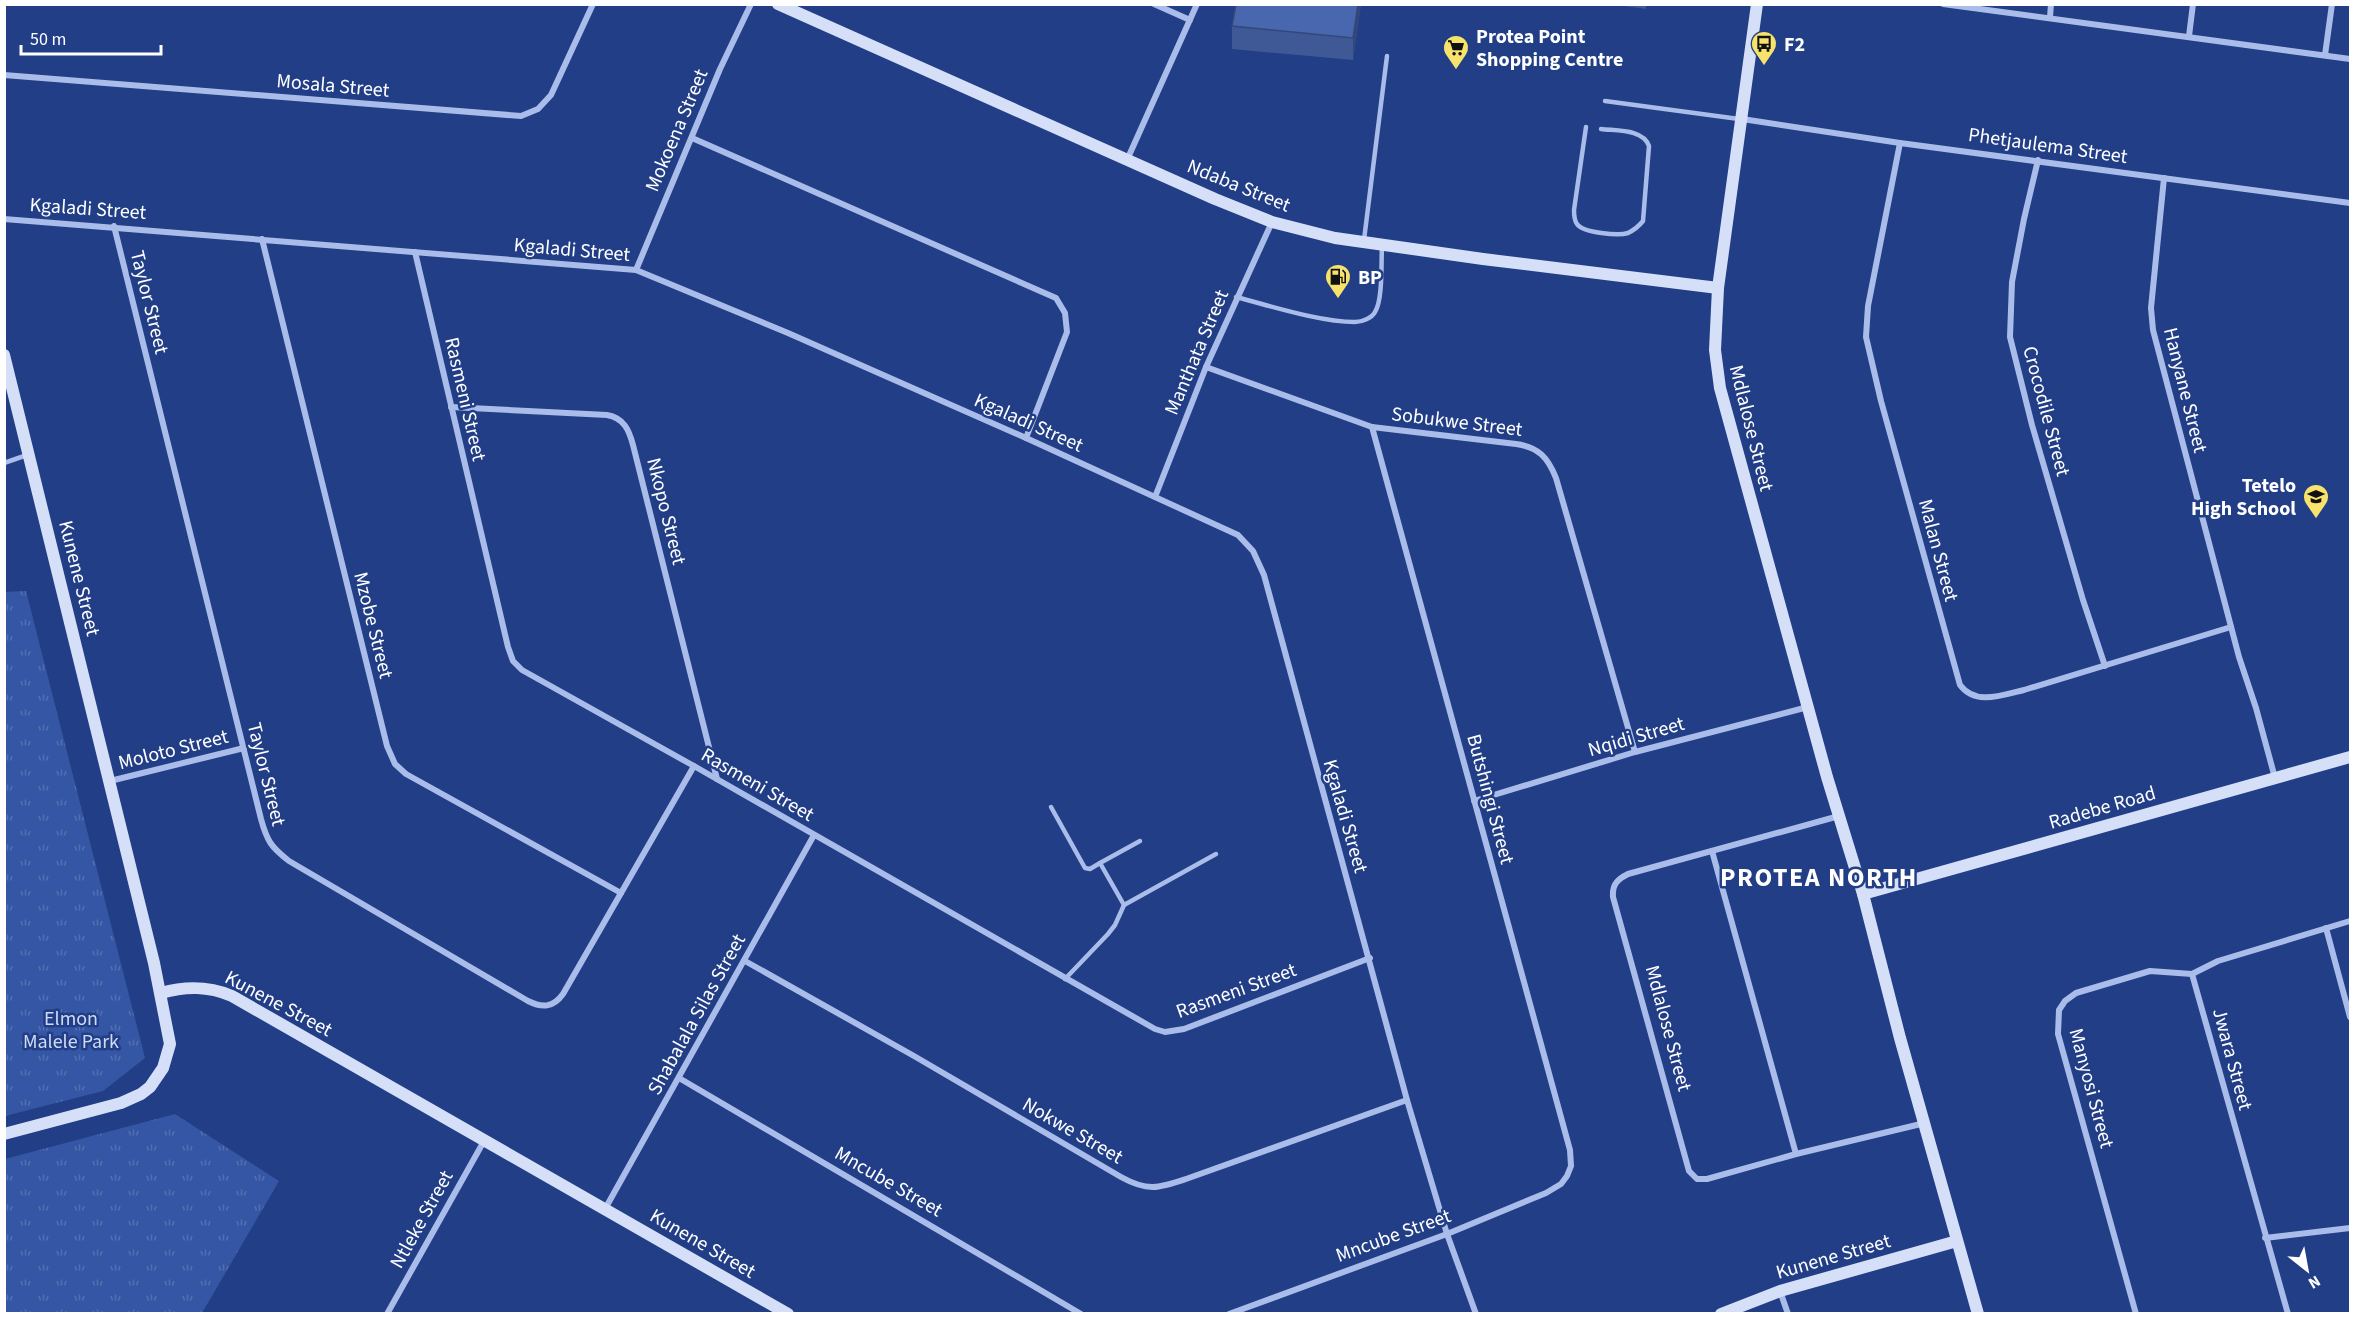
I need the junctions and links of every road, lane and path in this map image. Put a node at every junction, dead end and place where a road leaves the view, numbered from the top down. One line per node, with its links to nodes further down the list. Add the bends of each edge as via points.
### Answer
1 (593, 4): 17 (street, Mosala Street, via 551,95 538,109 521,116)
2 (751, 4): 22 (street, Mokoena Street)
3 (777, 4): 24 (street, Ndaba Street)
4 (1154, 4): 12 (street)
5 (1197, 4): 12 (street)
6 (1757, 4): 19 (street, Mdlalose Street)
7 (1943, 4): 11 (street)
8 (2051, 4): 11 (street)
9 (2193, 4): 13 (street)
10 (2332, 4): 14 (street)
11 (2050, 17): 13 (street)
12 (1190, 20): 24 (street)
13 (2189, 36): 14 (street)
14 (2325, 55): 16 (street)
15 (1387, 56): 32 (lane)
16 (2350, 59)
17 (4, 75)
18 (1605, 100): 19 (lane)
19 (1742, 119): 23 (street, Phetjaulema Street); 36 (street, Mdlalose Street)
20 (1586, 127): 21 (lane, via 1575,218 1584,230 1626,234 1642,221 1649,146 1641,135)
21 (1601, 129)
22 (692, 138): 35 (street, Mokoena Street); 42 (street, via 1056,298 1065,313 1067,332)
23 (1900, 143): 25 (street, Phetjaulema Street); 47 (street, Malan Street, via 1868,306 1866,337 1958,681 1973,696 1991,697)
24 (1127, 159): 29 (street, Ndaba Street)
25 (2038, 159): 26 (street, Phetjaulema Street); 47 (street, Crocodile Street, via 2012,282 2010,337 2032,425)
26 (2164, 178): 27 (street, Phetjaulema Street); 46 (street, Hanyane Street, via 2151,308 2153,330)
27 (2350, 203)
28 (4, 219): 30 (street, Kgaladi Street)
29 (1272, 222): 32 (street, Ndaba Street, via 1313,234); 37 (street, Manthata Street)
30 (114, 226): 31 (street, Kgaladi Street); 49 (street, Taylor Street)
31 (262, 238): 34 (street, Kgaladi Street); 64 (street, Mzobe Street, via 394,764)
32 (1364, 242): 33 (street, Ndaba Street)
33 (1382, 245): 36 (street, Ndaba Street); 37 (lane, via 1379,300 1376,312 1366,319 1356,322 1309,315)
34 (416, 252): 35 (street, Kgaladi Street); 40 (street, Rasmeni Street)
35 (636, 270): 42 (street, Kgaladi Street)
36 (1718, 288): 48 (street, Mdlalose Street, via 1715,350 1720,388)
37 (1236, 297): 39 (street, Manthata Street)
38 (4, 355): 43 (street, Kunene Street)
39 (1206, 367): 41 (street, Sobukwe Street); 45 (street, Manthata Street)
40 (451, 407): 52 (street, Rasmeni Street, via 513,661 528,674); 54 (street, Nkopo Street, via 607,415 626,426)
41 (1372, 427): 50 (street, Sobukwe Street, via 1525,445 1547,459 1556,478); 56 (street, Butshingi Street)
42 (1026, 438): 45 (street, Kgaladi Street)
43 (30, 454): 44 (lane); 55 (street, Kunene Street)
44 (4, 463)
45 (1155, 497): 69 (street, Kgaladi Street, via 1238,535 1253,551)
46 (2231, 627): 47 (street, Malan Street); 53 (street, Hanyane Street)
47 (2104, 666)
48 (1808, 707): 50 (street, Nqidi Street); 58 (street, Mdlalose Street)
49 (244, 748): 55 (street, Moloto Street); 64 (street, Taylor Street, via 266,837 276,851 536,1004 548,1006 562,997)
50 (1635, 752): 56 (street, Nqidi Street)
51 (2350, 757): 53 (street, Radebe Road)
52 (694, 766): 54 (street, Rasmeni Street); 64 (street, Taylor Street)
53 (2275, 778): 65 (street, Radebe Road)
54 (717, 779): 59 (street, Rasmeni Street)
55 (110, 782): 73 (street, Kunene Street)
56 (1474, 801): 81 (street, Butshingi Street, via 1570,1150 1571,1166)
57 (1051, 807): 63 (lane, via 1085,868)
58 (1839, 816): 61 (street, Mdlalose Street); 65 (street, Mdlalose Street)
59 (814, 835): 70 (street, Shabalala Silas Street); 72 (street, Rasmeni Street)
60 (1140, 841): 63 (lane)
61 (1712, 851): 80 (street); 80 (street, Mdlalose Street, via 1624,876 1614,885 1613,893 1689,1171 1696,1179 1707,1179)
62 (1216, 854): 66 (lane)
63 (1100, 863): 66 (lane)
64 (621, 893)
65 (1863, 894): 77 (street, Mdlalose Street)
66 (1124, 905): 72 (lane, via 1108,934)
67 (2350, 921): 68 (street)
68 (2326, 928): 71 (street, via 2218,961); 74 (street)
69 (1370, 958): 72 (street, Rasmeni Street, via 1171,1031 1149,1027); 76 (street, Kgaladi Street)
70 (745, 961): 75 (street, Shabalala Silas Street); 76 (street, Nokwe Street, via 1121,1178 1144,1187 1160,1188)
71 (2192, 974): 85 (street, Jwara Street); 96 (street, Manyosi Street, via 2150,971 2076,993 2065,1001 2057,1018 2058,1034)
72 (1065, 979)
73 (161, 993): 78 (street, via 170,1044 163,1068 150,1087 122,1103); 79 (street, Kunene Street, via 199,987 232,996)
74 (2350, 1017)
75 (679, 1078): 82 (street, Shabalala Silas Street); 90 (street, Mncube Street)
76 (1407, 1100): 84 (street, Kgaladi Street)
77 (1925, 1123): 80 (street, Mdlalose Street); 86 (street, Mdlalose Street)
78 (4, 1134)
79 (484, 1141): 82 (street, Kunene Street); 88 (street, Ntleke Street)
80 (1796, 1154)
81 (1565, 1180): 84 (street, Mncube Street, via 1546,1193)
82 (605, 1209): 89 (street, Kunene Street)
83 (2350, 1228): 85 (street)
84 (1447, 1234): 91 (street, Mncube Street); 92 (street, Kgaladi Street)
85 (2265, 1238): 97 (street, Jwara Street)
86 (1957, 1241): 87 (street, Kunene Street); 95 (street, Mdlalose Street)
87 (1780, 1291): 93 (street, Kunene Street); 94 (street)
88 (387, 1314)
89 (788, 1314)
90 (1082, 1314)
91 (1230, 1314)
92 (1476, 1314)
93 (1721, 1314)
94 (1788, 1314)
95 (1978, 1314)
96 (2136, 1314)
97 (2288, 1314)

